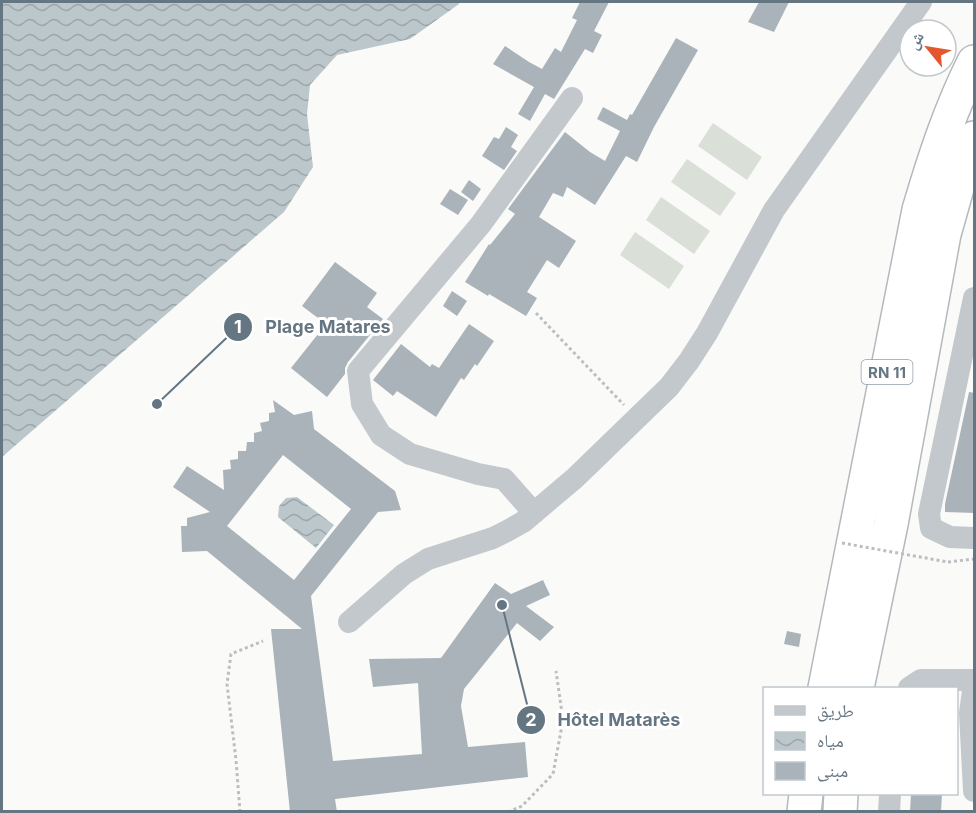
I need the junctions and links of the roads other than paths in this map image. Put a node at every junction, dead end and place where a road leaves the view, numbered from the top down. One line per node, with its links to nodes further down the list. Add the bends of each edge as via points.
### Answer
1 (921, 2): 6 (street, via 774,210 689,361 669,387)
2 (975, 62): 10 (highway, RN 11, via 946,123 919,210)
3 (572, 98): 6 (street, via 481,224 358,371 362,404 381,435 410,454 504,479)
4 (975, 138): 11 (highway, RN 11, via 944,234)
5 (975, 298): 7 (street, via 929,514 931,528 950,537)
6 (534, 513): 8 (street, via 493,538 428,559 404,574)
7 (975, 538)
8 (349, 622)
9 (975, 681): 12 (street, via 921,680); 13 (street, via 970,713)
10 (825, 687)
11 (857, 687)
12 (910, 687)
13 (975, 791)
14 (806, 795): 17 (highway)
15 (841, 795): 18 (highway)
16 (890, 795): 19 (street)
17 (804, 812)
18 (840, 812)
19 (889, 812)

